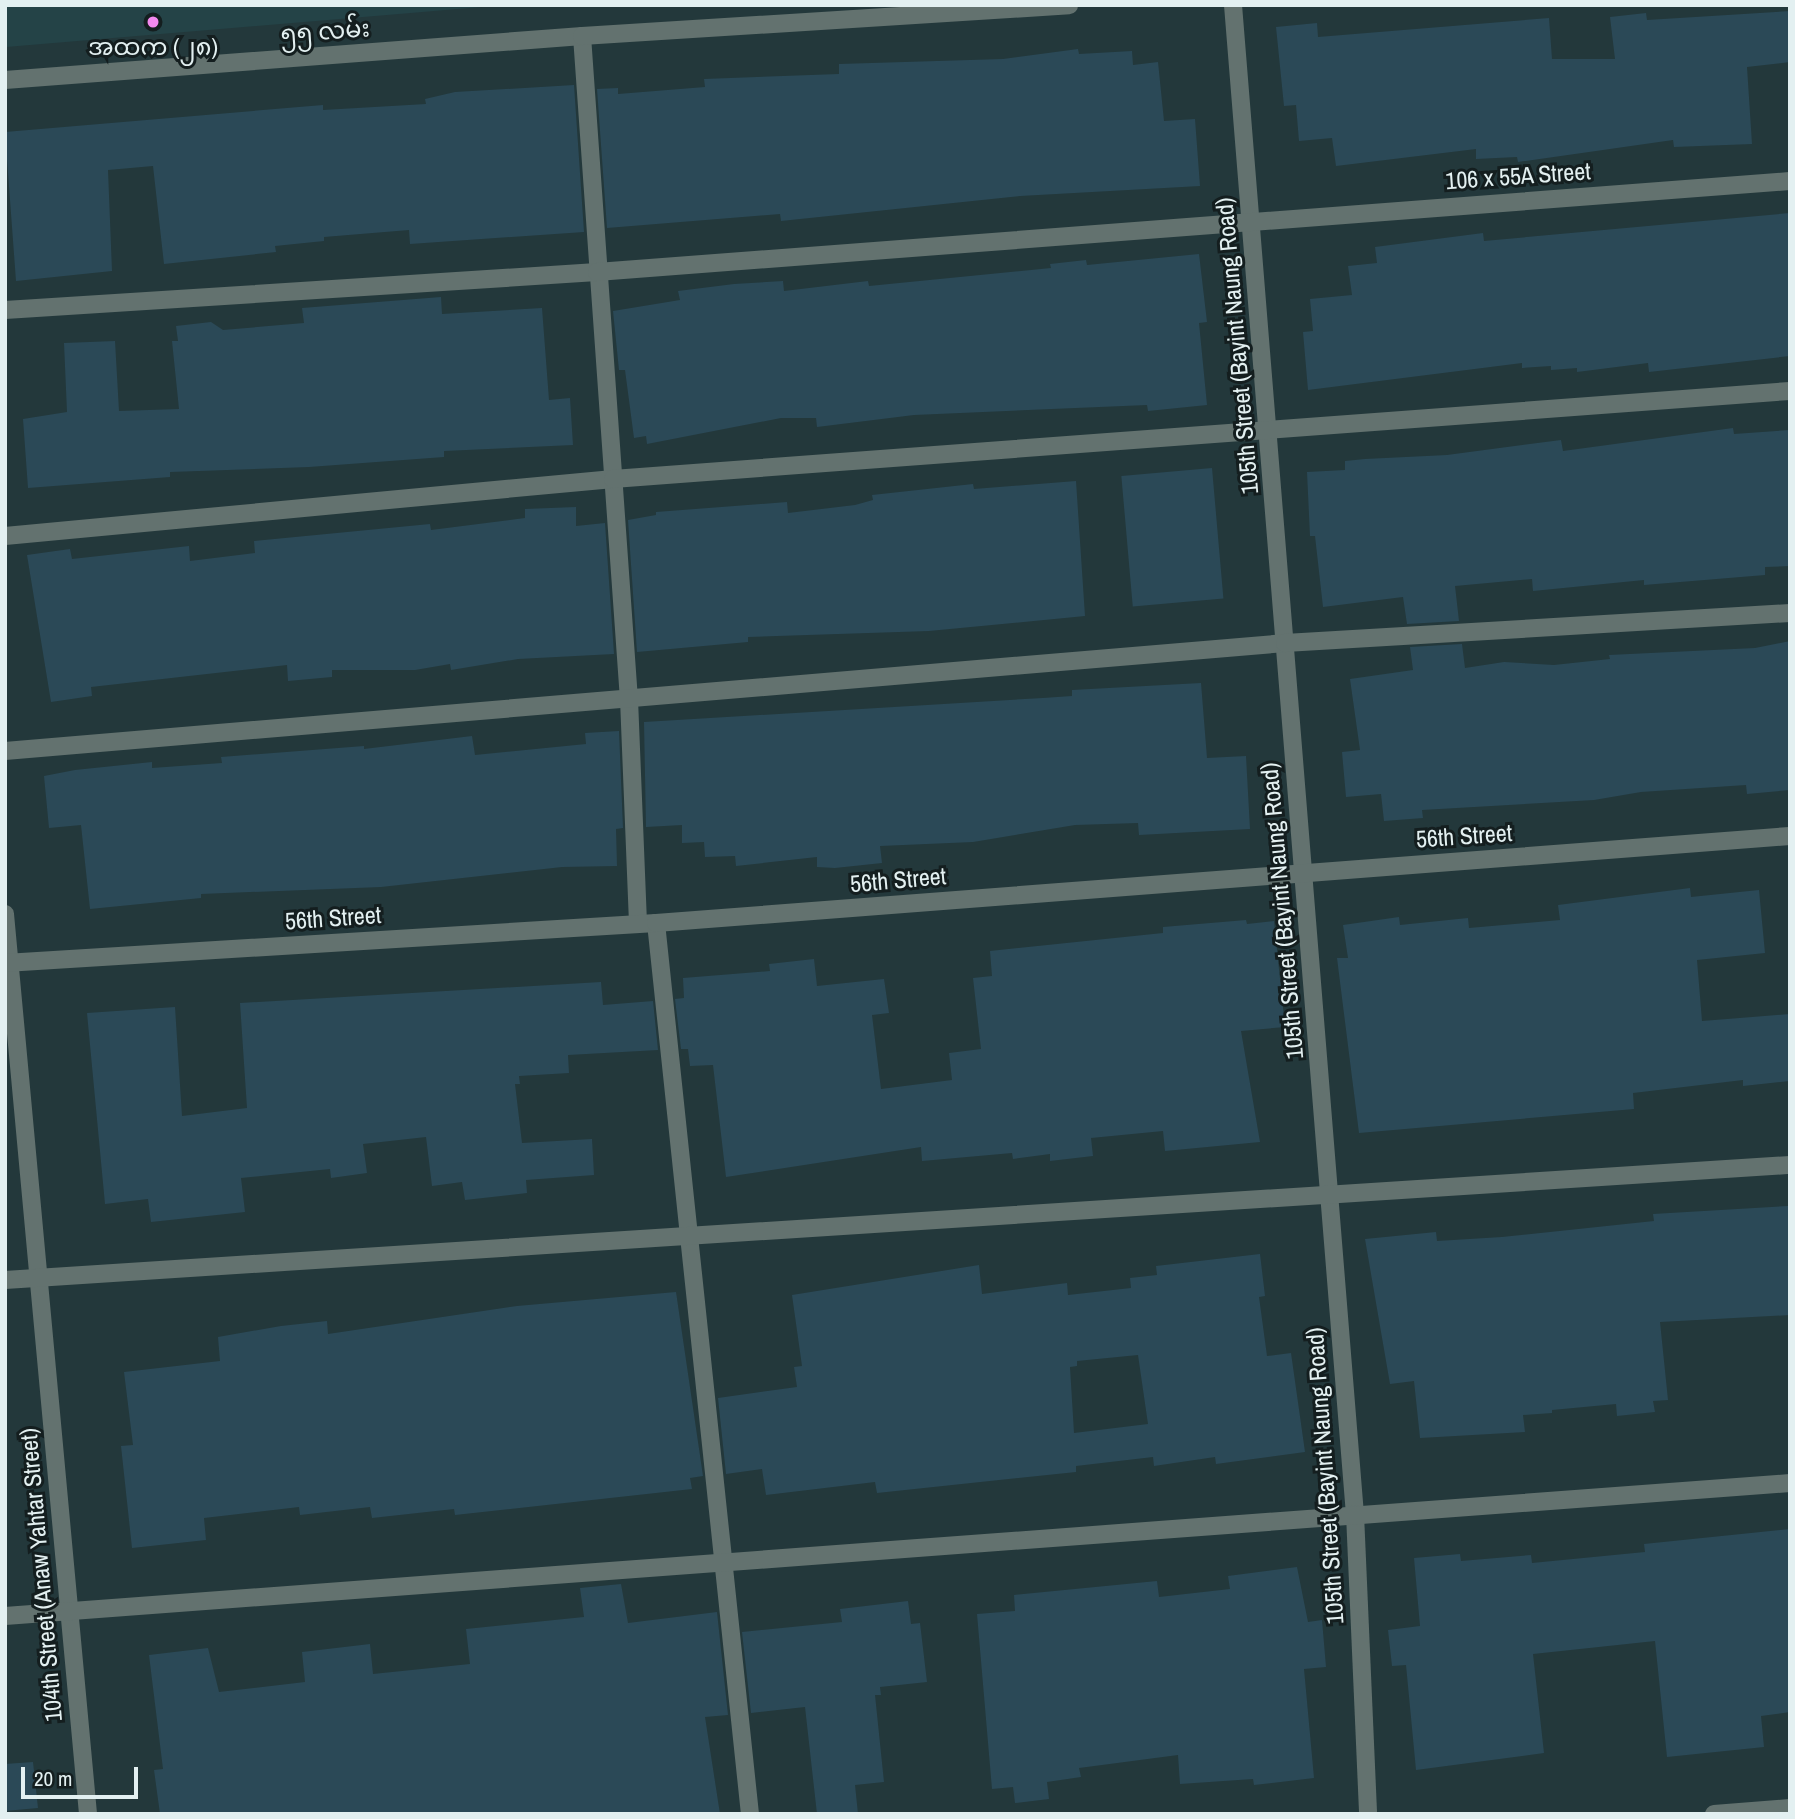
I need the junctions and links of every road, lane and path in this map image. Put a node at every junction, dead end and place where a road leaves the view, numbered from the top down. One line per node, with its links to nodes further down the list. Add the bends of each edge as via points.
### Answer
1 (1069, 5): 3 (street, ၅၅ လမ်း)
2 (1233, 5): 6 (street, 105th Street (Bayint Naung Road))
3 (582, 36): 4 (street, ၅၅ လမ်း); 7 (street)
4 (5, 80)
5 (1790, 181): 6 (street, 106 x 55A Street)
6 (1251, 220): 7 (street, 106 x 55A Street); 10 (street, 105th Street (Bayint Naung Road))
7 (597, 272): 8 (street, 106 x 55A Street); 11 (street)
8 (5, 310)
9 (1790, 391): 10 (street)
10 (1269, 431): 11 (street); 14 (street, 105th Street (Bayint Naung Road))
11 (612, 479): 12 (street); 15 (street)
12 (5, 536)
13 (1790, 612): 14 (street)
14 (1285, 643): 15 (street); 18 (street, 105th Street (Bayint Naung Road))
15 (629, 699): 16 (street); 20 (street)
16 (5, 751)
17 (1790, 836): 18 (street, 56th Street)
18 (1303, 872): 20 (street, 56th Street); 23 (street, 105th Street (Bayint Naung Road))
19 (5, 914): 21 (street, 104th Street (Anaw Yahtar Street))
20 (647, 924): 21 (street, 56th Street); 24 (street)
21 (8, 963): 25 (street, 104th Street (Anaw Yahtar Street))
22 (1790, 1165): 23 (street)
23 (1330, 1198): 24 (street); 28 (street, 105th Street (Bayint Naung Road))
24 (687, 1238): 25 (street); 29 (street)
25 (39, 1277): 26 (street); 30 (street, 104th Street (Anaw Yahtar Street))
26 (5, 1280)
27 (1790, 1483): 28 (street)
28 (1355, 1514): 29 (street); 35 (street, 105th Street (Bayint Naung Road))
29 (724, 1564): 30 (street); 34 (street)
30 (69, 1611): 31 (street); 33 (street, 104th Street (Anaw Yahtar Street))
31 (5, 1616)
32 (1790, 1808): 36 (street)
33 (88, 1814)
34 (750, 1814)
35 (1368, 1814)
36 (1714, 1814)

